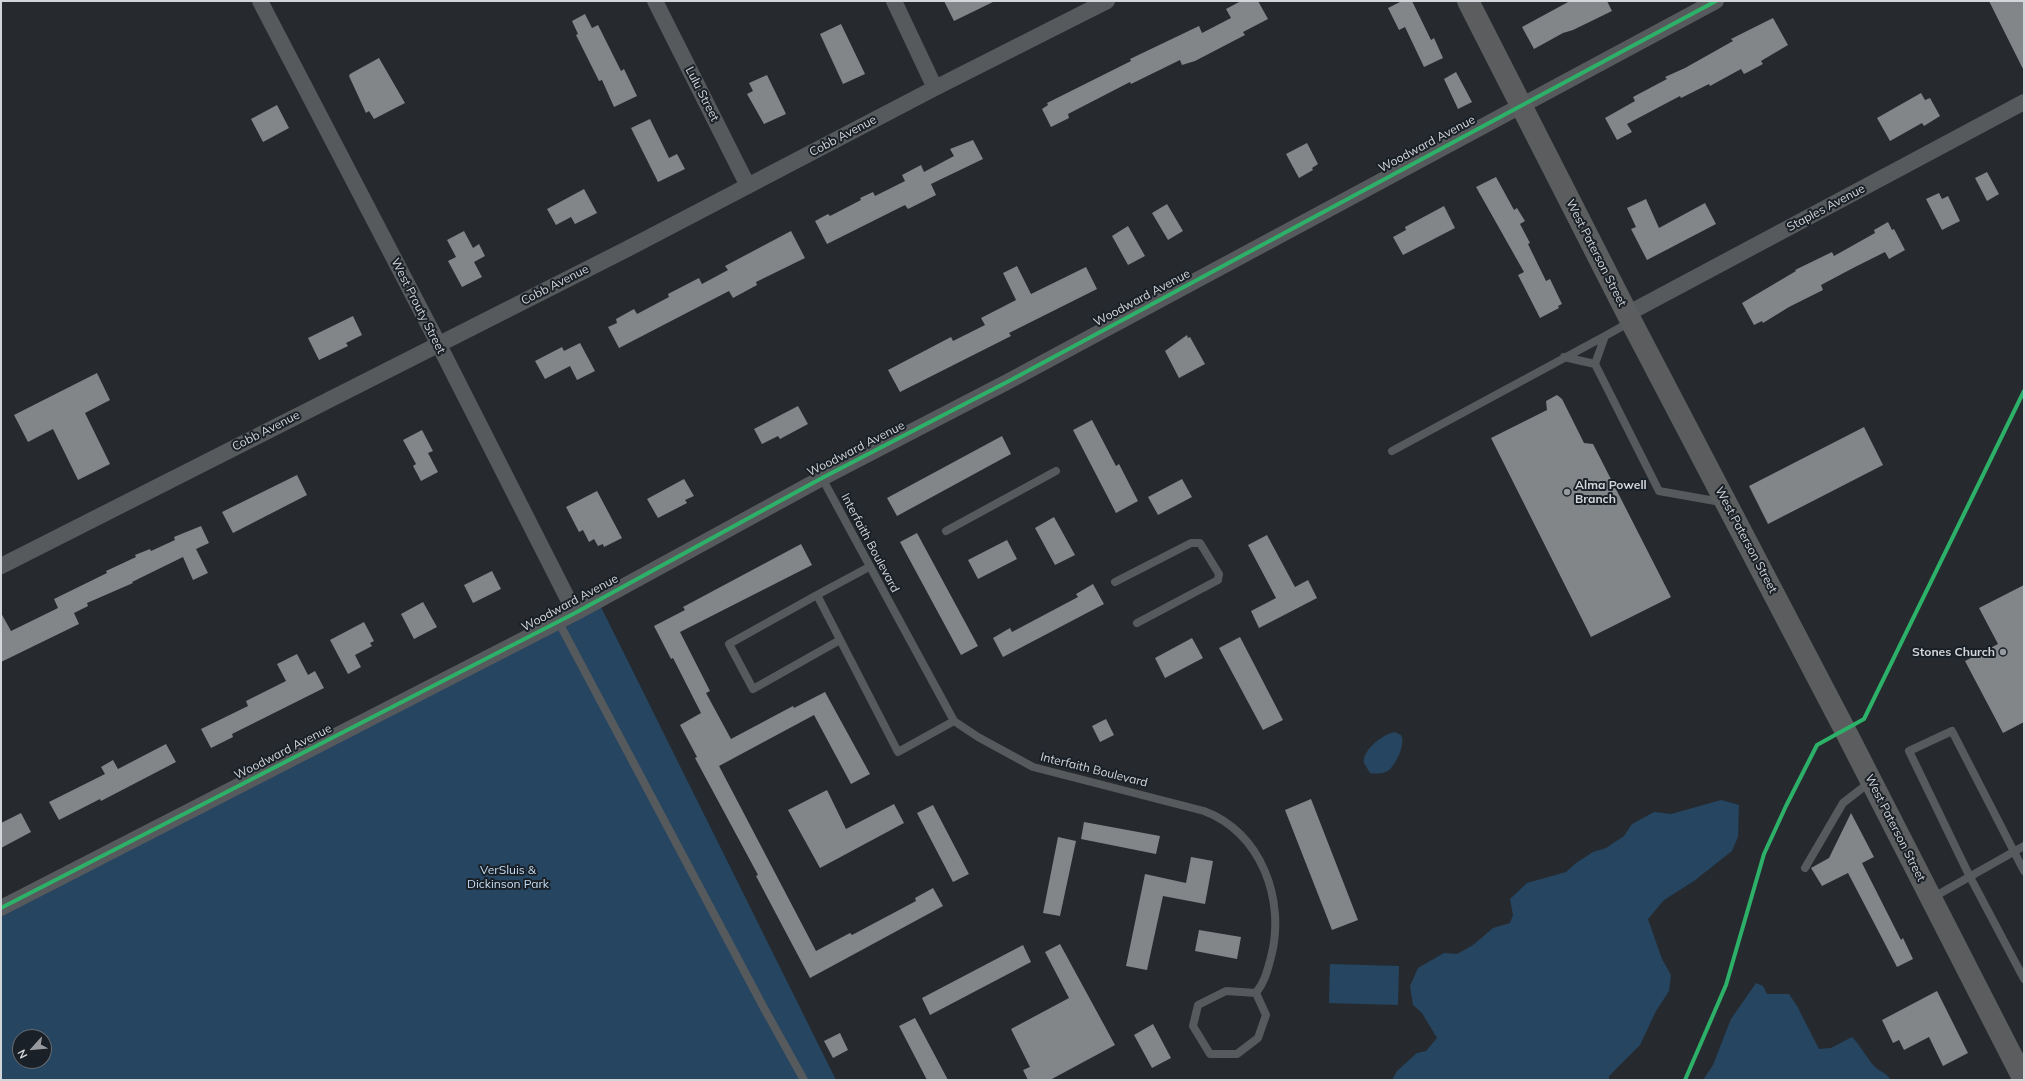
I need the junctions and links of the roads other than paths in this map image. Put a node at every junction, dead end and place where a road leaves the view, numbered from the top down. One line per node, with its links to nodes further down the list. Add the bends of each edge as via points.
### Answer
1 (260, 1): 13 (street, West Prouty Street)
2 (655, 1): 10 (street, Lulu Street)
3 (894, 1): 7 (street)
4 (1107, 1): 7 (street, Cobb Avenue)
5 (1468, 1): 9 (street, West Paterson Street)
6 (1716, 1): 9 (street, Woodward Avenue)
7 (935, 88): 10 (street, Cobb Avenue)
8 (2024, 102): 11 (street, Staples Avenue)
9 (1520, 105): 11 (street, West Paterson Street); 18 (street, Woodward Avenue, via 1009,381)
10 (748, 186): 13 (street, Cobb Avenue)
11 (1629, 317): 12 (lane); 19 (street, West Paterson Street)
12 (1605, 336): 14 (lane); 15 (lane)
13 (438, 343): 21 (street, Cobb Avenue); 25 (street, West Prouty Street)
14 (1564, 357): 15 (lane); 16 (lane)
15 (1595, 364): 19 (lane, via 1659,492)
16 (1392, 451)
17 (1056, 471): 20 (lane)
18 (822, 478): 22 (lane, Interfaith Boulevard); 25 (street, Woodward Avenue)
19 (1726, 503): 30 (street, West Paterson Street)
20 (946, 531)
21 (1, 566)
22 (869, 567): 24 (lane); 29 (lane, Interfaith Boulevard)
23 (1115, 582): 27 (lane, via 1191,542 1200,543 1219,574 1218,580)
24 (817, 595): 28 (lane); 28 (lane, via 729,644 753,689)
25 (575, 613): 26 (street, Woodward Avenue)
26 (558, 621): 37 (street, Woodward Avenue); 40 (lane, via 764,1010)
27 (1137, 623)
28 (840, 640): 29 (lane, via 898,752)
29 (954, 721): 39 (lane, Interfaith Boulevard, via 1033,767 1204,810 1217,816 1239,833 1257,854 1272,893 1273,949 1265,982)
30 (1871, 781): 33 (lane, via 1843,803); 36 (street, West Paterson Street)
31 (2024, 846): 32 (lane)
32 (2014, 852): 34 (lane); 35 (lane); 35 (lane, via 1952,731 1910,751)
33 (1805, 868)
34 (2024, 871)
35 (1969, 876): 36 (lane); 38 (lane)
36 (1931, 898): 41 (street, West Paterson Street)
37 (1, 908)
38 (2024, 979)
39 (1256, 993): 39 (lane, via 1226,991 1198,1005 1193,1026 1210,1054 1237,1054 1258,1038 1266,1015)
40 (804, 1080)
41 (2024, 1080)

